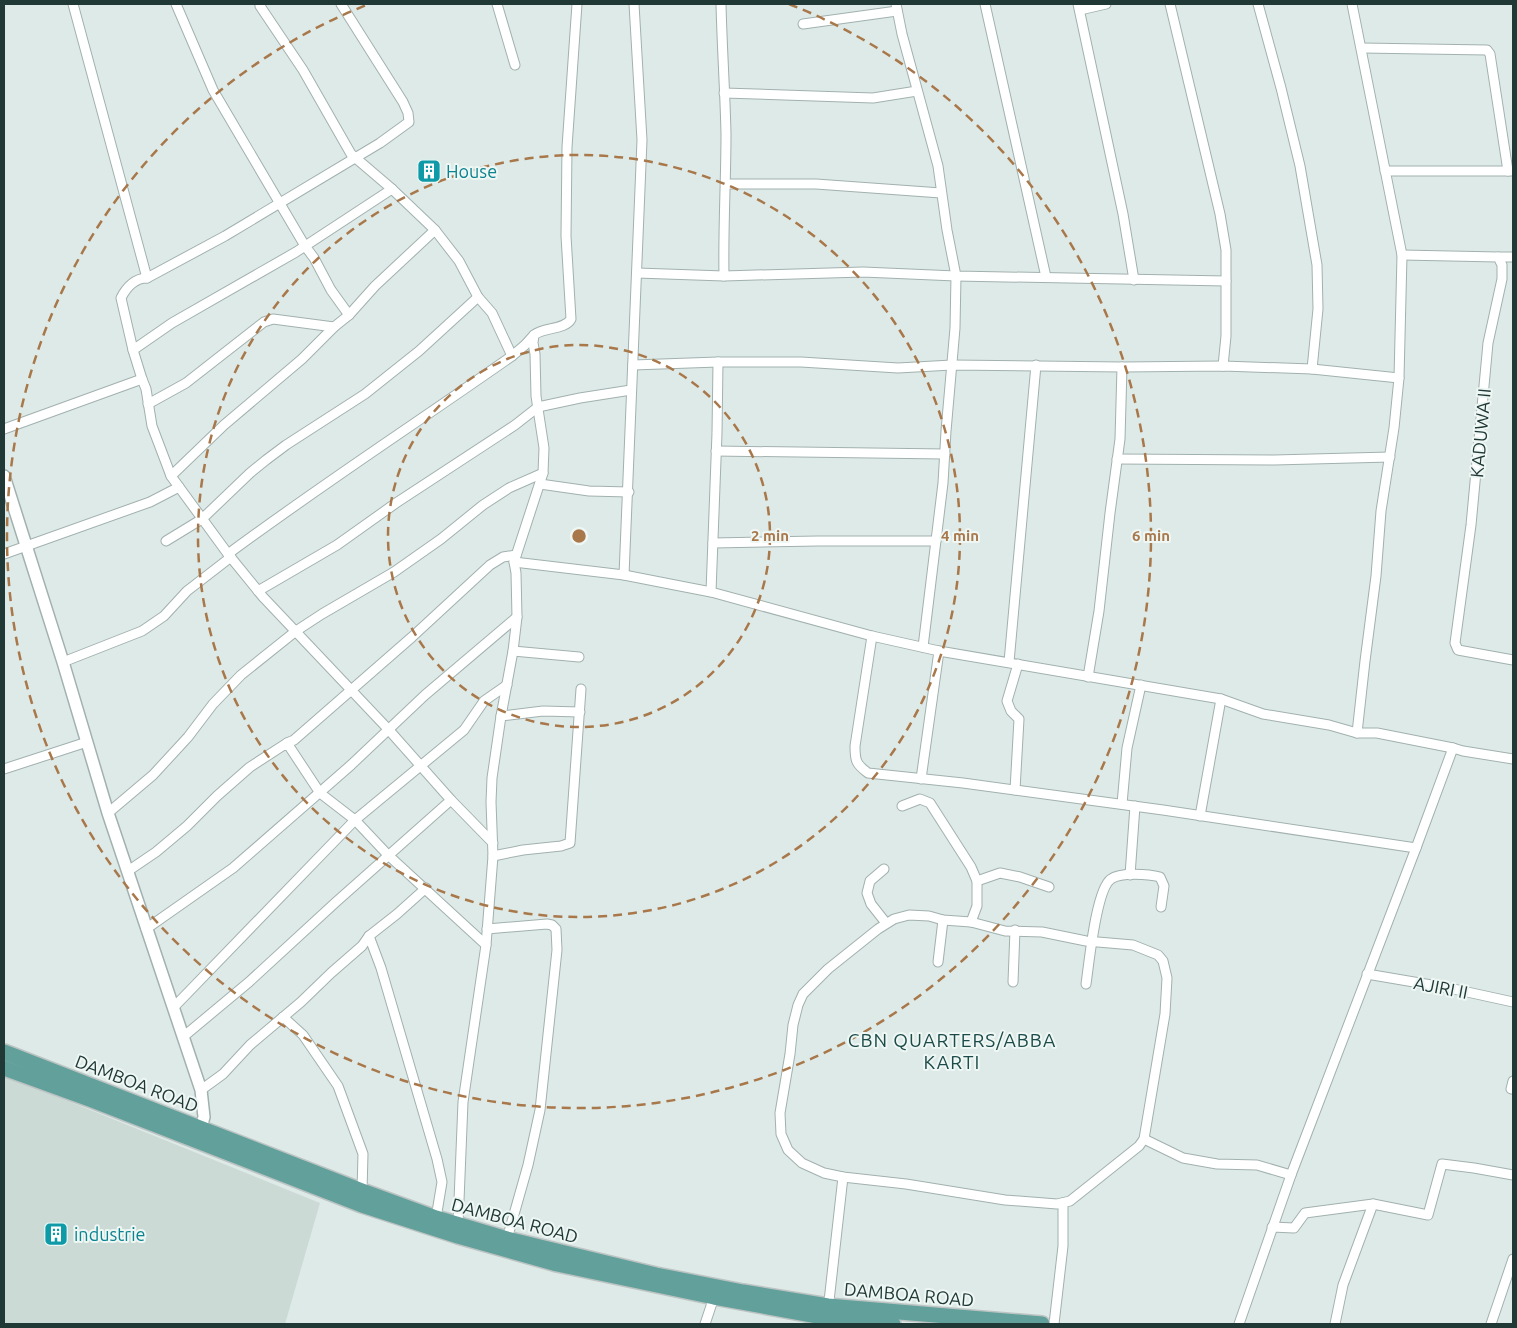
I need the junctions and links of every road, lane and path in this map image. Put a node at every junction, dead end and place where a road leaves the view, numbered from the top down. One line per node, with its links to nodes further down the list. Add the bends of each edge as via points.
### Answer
1 (73, 4): 37 (street)
2 (176, 4): 27 (street, via 213,90)
3 (261, 4): 21 (street)
4 (341, 4): 21 (street, via 403,102 409,122)
5 (497, 4): 18 (street)
6 (577, 4): 43 (street, via 567,146 566,236 571,319 565,325 539,330)
7 (634, 4): 33 (street, via 642,140)
8 (721, 4): 20 (street)
9 (985, 4): 36 (street)
10 (1106, 4): 14 (street)
11 (1170, 4): 39 (street, via 1220,214 1226,250)
12 (1258, 4): 52 (street, via 1300,166 1317,266 1318,309)
13 (1352, 4): 17 (street)
14 (1079, 7): 38 (street, via 1124,214)
15 (896, 8): 16 (street); 19 (street)
16 (803, 24)
17 (1362, 48): 22 (street); 23 (street, via 1487,50)
18 (514, 65)
19 (917, 91): 20 (street, via 873,98); 26 (street, via 938,166)
20 (724, 93): 24 (street)
21 (355, 158): 25 (street); 27 (street)
22 (1384, 171): 23 (street); 30 (street)
23 (1511, 171)
24 (726, 184): 26 (street, via 816,184); 34 (street)
25 (392, 189): 28 (street); 29 (street)
26 (941, 192): 35 (street)
27 (279, 204): 29 (street); 37 (street)
28 (435, 230): 40 (street, via 459,261); 41 (street)
29 (305, 246): 41 (street, via 330,290); 44 (street, via 172,323)
30 (1402, 255): 32 (street); 53 (street)
31 (1513, 256): 32 (street)
32 (1498, 258): 87 (street, KADUWA II, via 1502,265 1502,279 1488,343 1473,507 1455,643 1458,650)
33 (637, 273): 34 (street); 47 (street)
34 (724, 276): 35 (street, via 863,272)
35 (956, 276): 36 (street); 48 (street)
36 (1046, 277): 38 (street)
37 (147, 278): 44 (street, via 126,288 121,298)
38 (1134, 280): 39 (street)
39 (1226, 281): 50 (street)
40 (478, 297): 45 (street, via 492,314); 69 (street, via 419,352 365,394 266,460)
41 (349, 315): 42 (street)
42 (334, 327): 56 (street, via 273,319 264,322 186,384); 65 (street)
43 (534, 335): 45 (street); 57 (street)
44 (133, 350): 54 (street)
45 (512, 356): 75 (street, via 340,473)
46 (718, 362): 47 (street); 48 (street, via 801,362 898,368); 59 (street)
47 (633, 365): 55 (street)
48 (952, 365): 49 (street); 60 (street)
49 (1036, 365): 51 (street); 89 (street)
50 (1223, 366): 51 (street); 52 (street)
51 (1122, 367): 61 (street)
52 (1312, 369): 53 (street)
53 (1399, 378): 62 (street)
54 (142, 379): 56 (street); 58 (street)
55 (632, 390): 57 (street); 68 (street)
56 (148, 404): 65 (street, via 152,426)
57 (538, 408): 63 (street, via 544,448); 78 (street, via 337,545)
58 (4, 429)
59 (716, 451): 60 (street); 72 (street)
60 (945, 454): 71 (street)
61 (1117, 458): 62 (street); 90 (street)
62 (1390, 458): 99 (street)
63 (543, 473): 66 (street); 81 (street, via 508,488 394,572)
64 (4, 476): 73 (street)
65 (171, 476): 67 (street)
66 (540, 484): 68 (street, via 589,491); 76 (street)
67 (179, 486): 69 (street); 73 (street, via 150,502)
68 (629, 492): 77 (street)
69 (202, 519): 70 (street); 75 (street)
70 (166, 541)
71 (936, 541): 72 (street); 83 (street)
72 (713, 543): 79 (street)
73 (26, 547): 74 (street); 88 (street)
74 (4, 554)
75 (230, 555): 78 (street); 88 (street, via 187,591 164,616 142,631)
76 (515, 558): 77 (street); 80 (street); 94 (street, via 503,557 490,565)
77 (624, 576): 79 (street)
78 (258, 591): 81 (street)
79 (711, 592): 82 (street)
80 (516, 617): 84 (street); 98 (street)
81 (296, 631): 94 (street); 113 (street, via 242,675 153,775)
82 (872, 636): 83 (street); 106 (street, via 855,758 868,773)
83 (923, 647): 85 (street)
84 (513, 651): 86 (street); 91 (street)
85 (939, 651): 89 (street); 106 (street)
86 (579, 657)
87 (1513, 660)
88 (63, 662): 100 (street)
89 (1013, 663): 90 (street); 107 (street, via 1008,701 1018,719)
90 (1088, 677): 92 (street)
91 (507, 685): 97 (street); 104 (street, via 484,701 464,730)
92 (1141, 685): 95 (street); 110 (street, via 1127,748)
93 (581, 689): 96 (street)
94 (351, 690): 98 (street); 101 (street)
95 (1221, 699): 99 (street, via 1263,714); 114 (street)
96 (580, 712): 97 (street, via 543,711); 119 (street, via 570,843)
97 (501, 716): 116 (street, via 492,778)
98 (388, 729): 104 (street); 108 (street)
99 (1357, 733): 102 (street, via 1377,733)
100 (87, 742): 105 (street); 113 (street)
101 (288, 743): 108 (street); 121 (street, via 250,767 187,826)
102 (1453, 748): 103 (street); 117 (street)
103 (1513, 759)
104 (421, 767): 109 (street); 115 (street)
105 (4, 769)
106 (921, 779): 107 (street)
107 (1015, 790): 110 (street)
108 (320, 793): 115 (street); 130 (street, via 233,868)
109 (451, 800): 116 (street); 118 (street)
110 (1122, 804): 112 (street)
111 (902, 806): 123 (street, via 920,799 930,803)
112 (1135, 806): 114 (street); 122 (street)
113 (108, 813): 121 (street)
114 (1200, 816): 117 (street)
115 (355, 820): 118 (street); 141 (street)
116 (493, 843): 119 (street)
117 (1416, 848): 137 (street)
118 (388, 855): 125 (street); 143 (street)
119 (493, 856): 131 (street)
120 (884, 869): 129 (street, via 870,882 866,893)
121 (128, 871): 130 (street)
122 (1130, 875): 126 (street, via 1160,877 1164,886); 134 (street, via 1109,879 1102,890)
123 (977, 882): 124 (street, via 1000,873); 128 (street, via 977,906)
124 (1049, 887)
125 (426, 888): 133 (street); 135 (street)
126 (1161, 907)
127 (943, 920): 128 (street); 129 (street, via 909,915); 136 (street)
128 (972, 922): 132 (street, via 1005,931)
129 (886, 923): 154 (street, via 813,983 803,994 793,1025 780,1113 781,1134 788,1150 802,1163)
130 (146, 929): 141 (street)
131 (487, 929): 135 (street); 161 (street, via 552,924 556,929 557,950 540,1110)
132 (1016, 930): 134 (street); 138 (street)
133 (369, 936): 142 (street); 158 (street, via 382,968 438,1159 442,1182)
134 (1093, 941): 139 (street); 151 (street, via 1133,945 1158,955 1163,961 1167,978 1165,1014)
135 (486, 945): 159 (street, via 463,1102)
136 (938, 962)
137 (1368, 974): 140 (street, AJIRI II); 152 (street)
138 (1013, 982)
139 (1086, 984)
140 (1513, 1002)
141 (174, 1007): 143 (street)
142 (283, 1017): 148 (street, via 223,1074); 155 (street, via 303,1035 338,1086 364,1154)
143 (183, 1037): 148 (street)
144 (4, 1052): 149 (main road, DAMBOA ROAD)
145 (4, 1068): 149 (main road, DAMBOA ROAD)
146 (1513, 1081): 147 (street)
147 (1513, 1089)
148 (201, 1090): 150 (street, via 204,1117)
149 (94, 1094): 150 (main road, DAMBOA ROAD)
150 (199, 1135): 155 (main road, DAMBOA ROAD); 163 (main road, DAMBOA ROAD, via 362,1205 458,1236 557,1264)
151 (1144, 1138): 152 (street, via 1183,1158 1217,1164 1257,1165); 156 (street, via 1139,1146 1070,1201)
152 (1291, 1175): 160 (street)
153 (1513, 1175): 157 (street, via 1442,1164 1428,1216)
154 (843, 1177): 156 (street, via 1005,1200); 164 (street)
155 (362, 1191): 158 (main road, DAMBOA ROAD)
156 (1063, 1203): 169 (street, via 1063,1246)
157 (1373, 1204): 160 (street, via 1305,1213 1294,1228); 171 (street, via 1343,1285)
158 (436, 1218): 159 (main road, DAMBOA ROAD)
159 (458, 1225): 161 (main road, DAMBOA ROAD)
160 (1272, 1227): 170 (street)
161 (507, 1239): 164 (main road, DAMBOA ROAD, via 742,1292)
162 (1513, 1259): 172 (street)
163 (714, 1297): 165 (main road, DAMBOA ROAD); 166 (street)
164 (830, 1317): 165 (main road, DAMBOA ROAD); 167 (main road, DAMBOA ROAD); 168 (main road, DAMBOA ROAD)
165 (804, 1319)
166 (704, 1324)
167 (893, 1324)
168 (1042, 1324)
169 (1054, 1324)
170 (1239, 1324)
171 (1335, 1324)
172 (1491, 1324)

